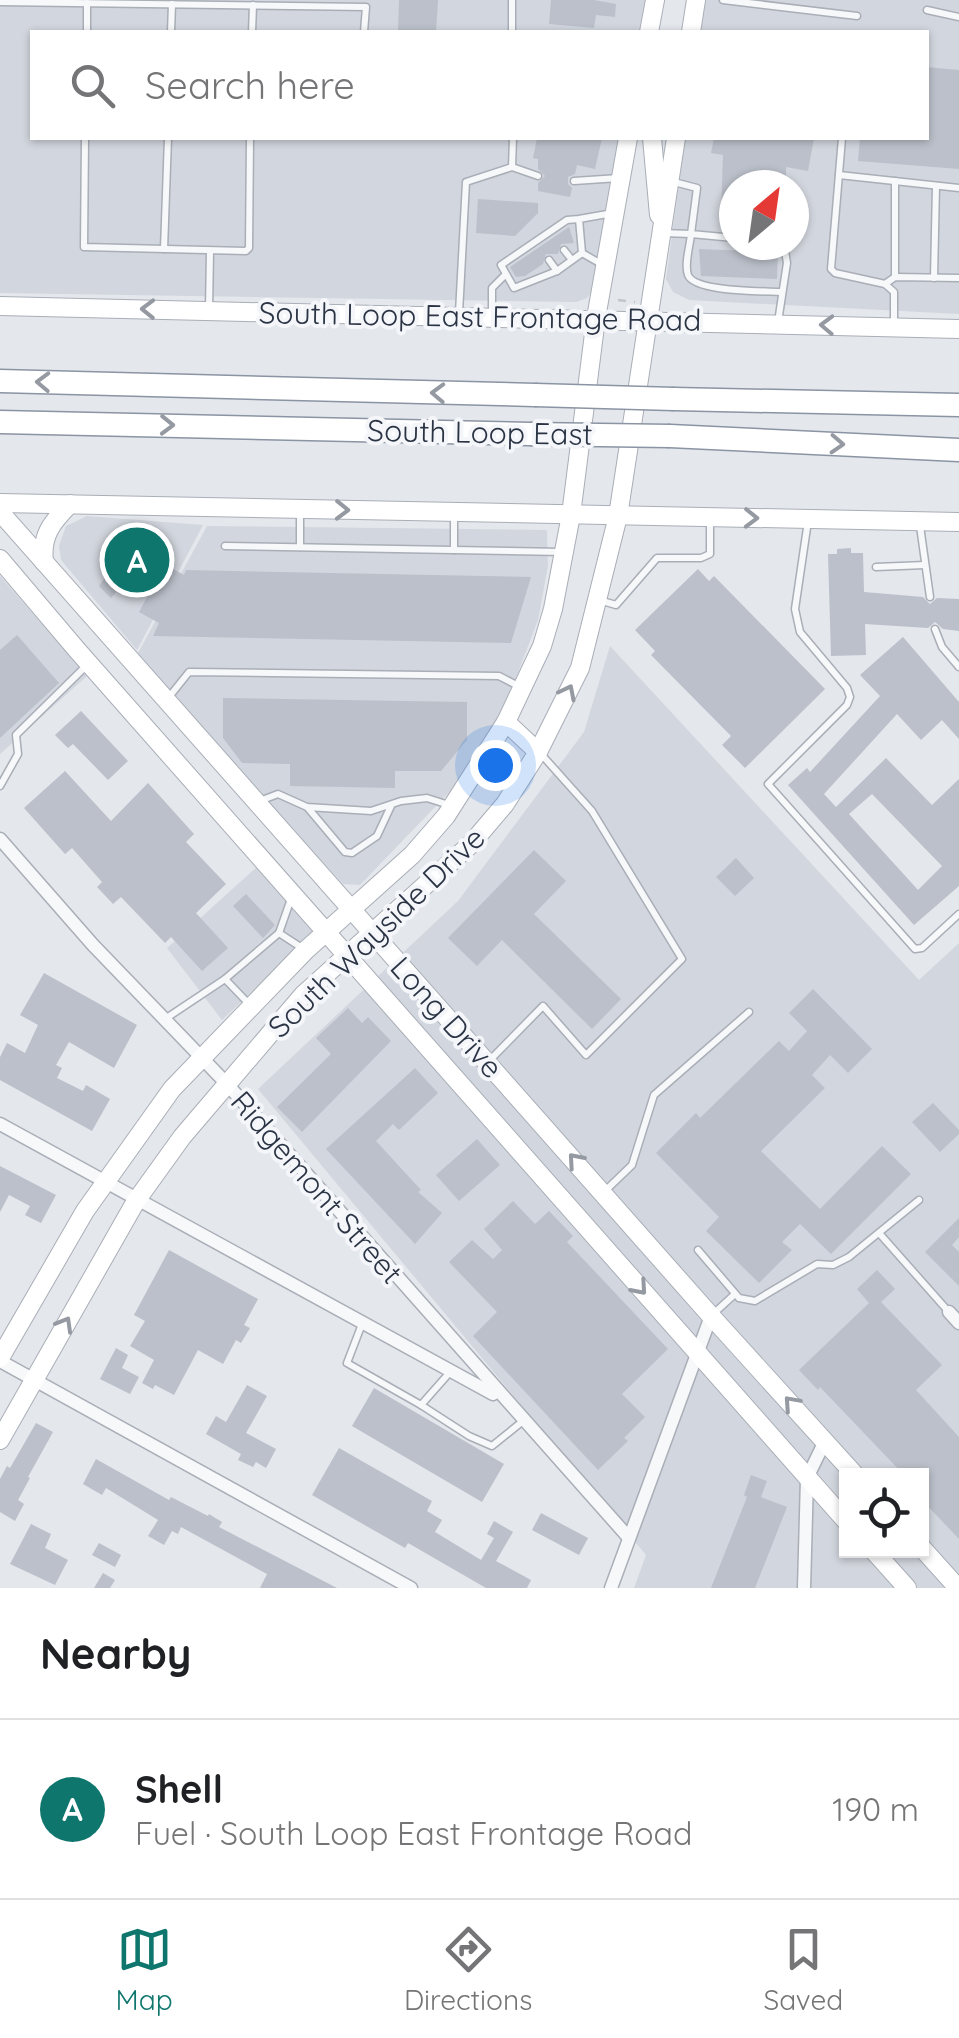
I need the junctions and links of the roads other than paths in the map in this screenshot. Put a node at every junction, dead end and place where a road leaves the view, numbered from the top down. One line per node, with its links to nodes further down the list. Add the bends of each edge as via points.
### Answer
1 (512, 0): 16 (lane)
2 (657, 0): 17 (main road); 18 (main road)
3 (696, 0): 19 (main road)
4 (723, 0): 10 (lane)
5 (2, 1): 6 (lane)
6 (87, 3): 7 (lane); 12 (lane)
7 (172, 4): 8 (lane); 13 (lane)
8 (252, 5): 14 (lane); 15 (lane, via 366,6)
9 (927, 10): 11 (lane)
10 (857, 16)
11 (959, 17)
12 (86, 30)
13 (171, 30)
14 (252, 30)
15 (364, 30)
16 (512, 30)
17 (650, 30)
18 (659, 30)
19 (691, 30)
20 (85, 140): 42 (lane, via 84,247)
21 (168, 140): 42 (lane)
22 (250, 140): 44 (lane, via 248,248)
23 (513, 140): 28 (lane)
24 (628, 140): 31 (main road, South Wayside Drive)
25 (652, 140): 40 (main road)
26 (676, 140): 34 (main road, South Wayside Drive)
27 (842, 140): 29 (lane)
28 (512, 167): 30 (lane); 60 (lane, via 466,182)
29 (840, 175): 33 (lane); 55 (lane, via 831,268)
30 (538, 176)
31 (620, 178): 32 (lane); 37 (main road, South Wayside Drive)
32 (574, 181)
33 (895, 181): 35 (lane); 52 (lane)
34 (670, 182): 39 (lane, via 697,188); 40 (main road, South Wayside Drive)
35 (936, 186): 36 (lane); 53 (lane)
36 (959, 188)
37 (614, 212): 38 (lane); 49 (main road, South Wayside Drive)
38 (579, 219): 45 (lane); 51 (lane, via 567,220 501,264)
39 (692, 234): 40 (lane); 41 (lane); 56 (lane, via 688,276 698,286)
40 (662, 237): 59 (main road, South Wayside Drive)
41 (719, 237)
42 (164, 250): 44 (lane)
43 (564, 250): 47 (lane)
44 (210, 251): 58 (lane)
45 (582, 253): 47 (lane); 49 (lane)
46 (549, 260): 50 (lane)
47 (572, 260): 50 (lane)
48 (786, 260): 56 (lane)
49 (605, 266): 62 (main road, South Wayside Drive)
50 (557, 270): 51 (lane, via 514,288)
51 (506, 276): 61 (lane, via 492,288)
52 (894, 277): 53 (lane); 55 (lane)
53 (934, 278): 54 (lane)
54 (959, 278)
55 (885, 284): 64 (lane, via 894,292)
56 (782, 292): 63 (lane)
57 (0, 306): 58 (main road, South Loop East Frontage Road, one-way to 57)
58 (210, 310): 60 (main road, South Loop East Frontage Road)
59 (646, 311): 62 (main road, South Loop East Frontage Road); 63 (main road, South Loop East Frontage Road); 76 (main road, South Wayside Drive)
60 (459, 314): 61 (main road, South Loop East Frontage Road)
61 (492, 316): 62 (main road, South Loop East Frontage Road)
62 (596, 318): 75 (main road, South Wayside Drive)
63 (778, 323): 64 (main road, South Loop East Frontage Road, one-way to 63)
64 (894, 327): 65 (main road, South Loop East Frontage Road)
65 (959, 329)
66 (0, 381): 67 (highway, South Loop East, one-way to 66, bridge)
67 (959, 405)
68 (0, 422): 69 (highway, South Loop East, one-way to 69, bridge, via 670,436)
69 (959, 450)
70 (0, 503): 71 (main road)
71 (70, 504): 72 (main road); 85 (main road, via 46,533)
72 (300, 510): 74 (main road, one-way to 74); 82 (lane)
73 (0, 512): 85 (main road, Long Drive)
74 (454, 513): 75 (main road); 83 (lane)
75 (571, 515): 76 (main road); 84 (main road, South Wayside Drive)
76 (618, 516): 77 (main road); 90 (main road, South Wayside Drive)
77 (710, 517): 78 (main road, one-way to 78); 90 (lane, via 710,554 657,558 616,605)
78 (808, 519): 79 (main road); 109 (lane, via 796,621 850,697 768,784 915,949)
79 (919, 520): 80 (main road); 86 (lane)
80 (958, 526)
81 (224, 546): 82 (lane)
82 (300, 547): 83 (lane)
83 (454, 550): 84 (lane)
84 (563, 552): 95 (main road, South Wayside Drive, via 554,609)
85 (44, 562): 91 (main road, Long Drive)
86 (925, 565): 88 (lane); 89 (lane)
87 (2, 566): 93 (main road, Long Drive)
88 (876, 566)
89 (930, 597)
90 (598, 599): 98 (main road, South Wayside Drive, one-way to 90, via 580,668)
91 (101, 628): 93 (main road); 96 (main road, Long Drive)
92 (935, 629): 94 (lane)
93 (83, 657): 100 (lane, via 16,735 16,761); 101 (main road, Long Drive)
94 (959, 667)
95 (523, 688): 96 (lane, via 499,676 190,672); 97 (main road, South Wayside Drive)
96 (166, 700): 99 (main road, Long Drive)
97 (506, 722): 98 (main road); 104 (main road, South Wayside Drive)
98 (538, 752): 112 (main road, South Wayside Drive, via 471,844); 120 (lane, via 592,811 682,959 586,1055 543,1006)
99 (235, 779): 101 (main road); 102 (main road, Long Drive)
100 (0, 786)
101 (211, 801): 107 (main road, Long Drive)
102 (256, 803): 105 (lane, via 278,794); 108 (main road, Long Drive)
103 (391, 805): 104 (lane, via 427,798); 105 (lane, via 372,812); 105 (lane, via 376,836 352,853)
104 (453, 806): 108 (main road, South Wayside Drive, via 412,855)
105 (307, 807)
106 (0, 839): 118 (street, Ridgemont Street)
107 (293, 894): 110 (main road, Long Drive); 111 (lane)
108 (351, 910): 110 (main road, South Wayside Drive); 112 (main road, Long Drive)
109 (959, 914)
110 (328, 932): 113 (main road, South Wayside Drive); 114 (main road, Long Drive)
111 (279, 933): 113 (lane); 115 (lane)
112 (373, 934): 114 (main road, South Wayside Drive); 120 (main road, Long Drive)
113 (306, 950): 116 (main road, South Wayside Drive)
114 (348, 956): 121 (main road, Long Drive); 122 (main road, South Wayside Drive, via 303,995)
115 (225, 980): 116 (lane); 118 (lane)
116 (250, 1006): 119 (main road, South Wayside Drive)
117 (749, 1012): 125 (lane, via 654,1094 632,1165)
118 (164, 1020): 119 (street, Ridgemont Street)
119 (201, 1059): 122 (street, Ridgemont Street); 124 (main road, South Wayside Drive)
120 (488, 1062): 121 (main road); 125 (main road, Long Drive, one-way to 120)
121 (460, 1083): 128 (main road, Long Drive)
122 (226, 1084): 127 (main road, South Wayside Drive); 140 (street, Ridgemont Street)
123 (0, 1124): 124 (street)
124 (106, 1182): 127 (street); 137 (main road, South Wayside Drive, via 50,1266)
125 (603, 1192): 128 (main road); 133 (main road, Long Drive)
126 (920, 1200): 129 (lane)
127 (136, 1201): 134 (street); 139 (main road, South Wayside Drive, one-way to 127)
128 (575, 1214): 136 (main road, Long Drive, one-way to 136)
129 (879, 1233): 131 (lane, via 849,1258 816,1264 754,1301); 132 (lane)
130 (698, 1250): 131 (lane)
131 (736, 1294): 133 (lane)
132 (949, 1312): 135 (street)
133 (711, 1316): 136 (street); 144 (main road, Long Drive, one-way to 133)
134 (362, 1323): 138 (street); 141 (lane, via 347,1363)
135 (959, 1323)
136 (696, 1353): 146 (main road, Long Drive); 148 (street)
137 (0, 1360): 139 (street)
138 (451, 1371): 140 (street); 141 (lane)
139 (33, 1379): 143 (main road, South Wayside Drive); 151 (street)
140 (504, 1400): 142 (street, Ridgemont Street)
141 (422, 1405): 142 (lane, via 492,1446)
142 (523, 1421): 148 (street, Ridgemont Street)
143 (0, 1440)
144 (825, 1441): 145 (main road, Long Drive); 146 (street)
145 (849, 1468)
146 (807, 1478): 147 (main road, Long Drive); 153 (street)
147 (839, 1513)
148 (629, 1538): 152 (street)
149 (929, 1556): 155 (main road)
150 (880, 1558): 154 (main road)
151 (411, 1588)
152 (611, 1588)
153 (804, 1588)
154 (907, 1588)
155 (958, 1588)

